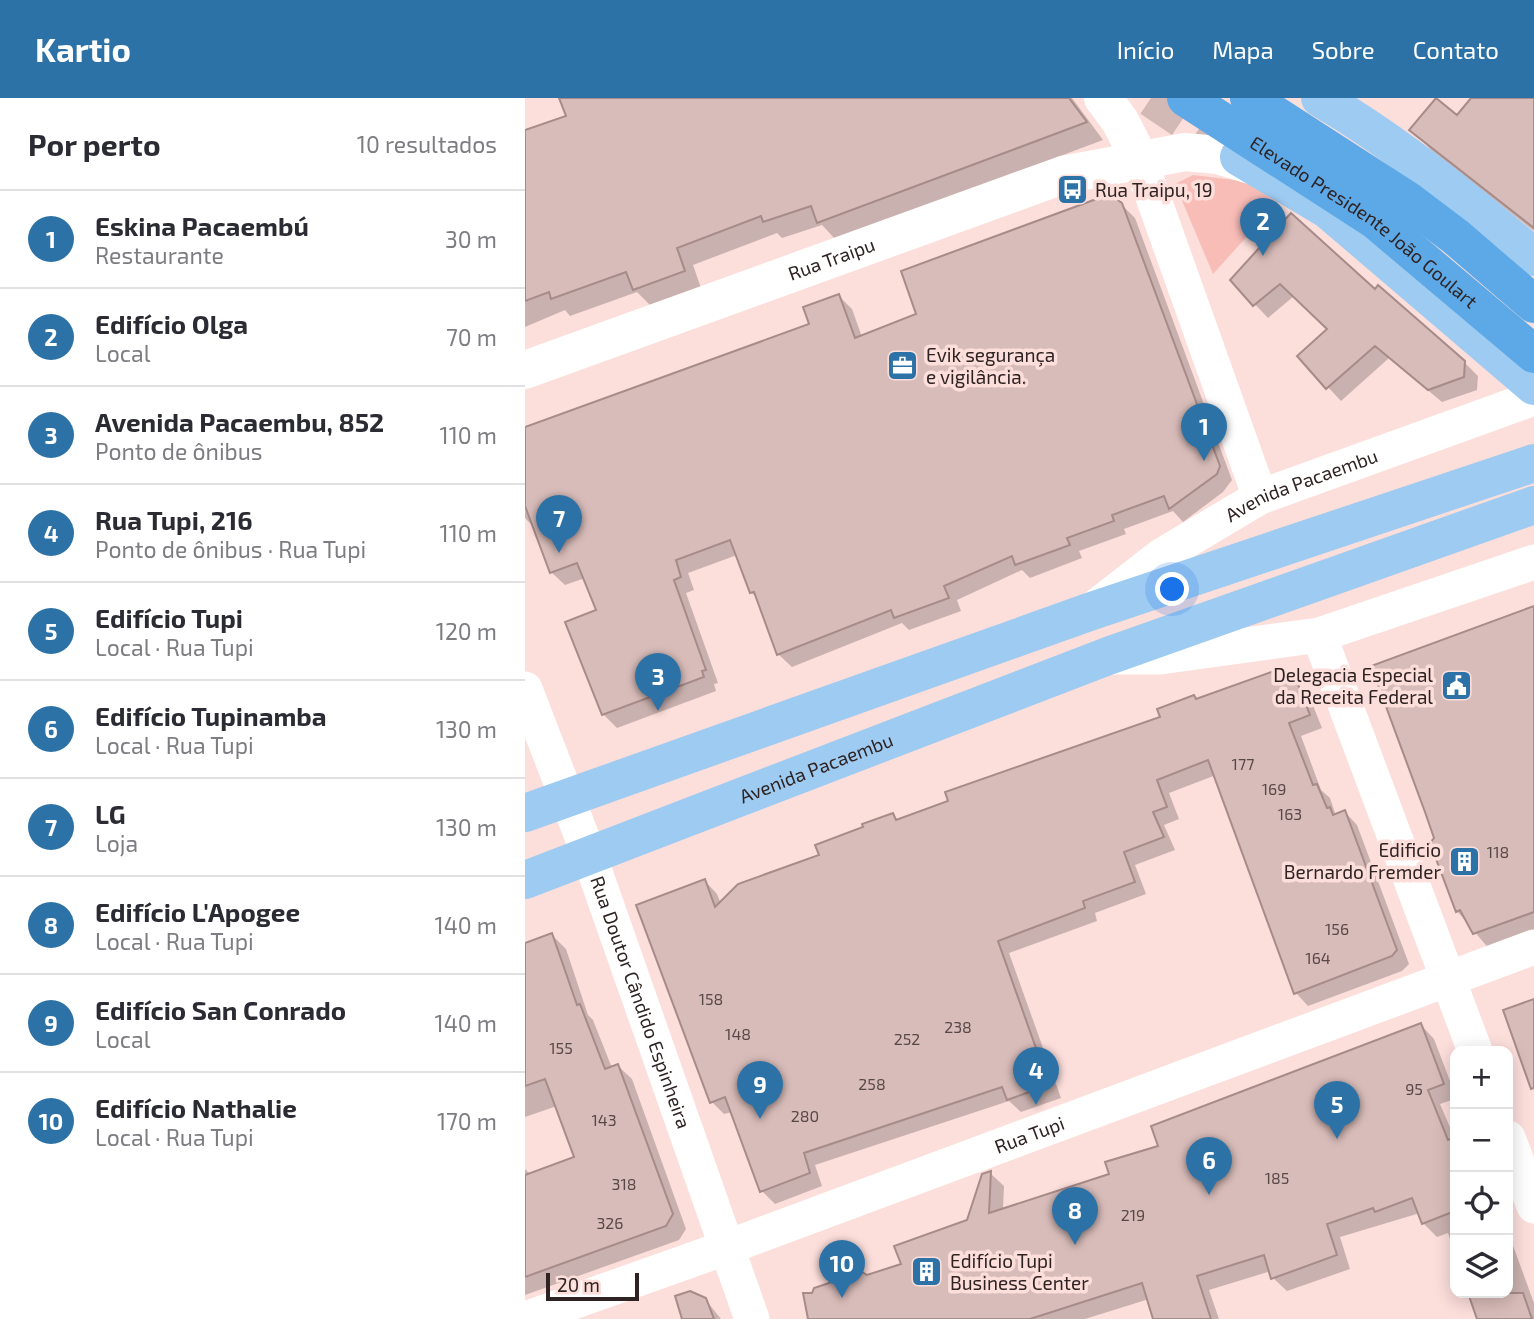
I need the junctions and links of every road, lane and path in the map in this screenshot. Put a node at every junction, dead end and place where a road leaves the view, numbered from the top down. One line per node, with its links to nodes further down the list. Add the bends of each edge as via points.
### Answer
1 (1103, 98): 5 (street)
2 (1186, 98): 9 (highway, Elevado Presidente João Goulart, via 1375,220)
3 (1249, 98): 8 (highway, Elevado Presidente João Goulart, via 1407,200)
4 (1331, 101): 7 (main road, via 1421,163)
5 (1139, 158): 6 (street, Rua Traipu, via 1194,152); 10 (street, Rua Traipu, via 1063,175); 14 (street)
6 (1246, 161): 11 (main road, via 1328,210)
7 (1534, 257)
8 (1534, 304)
9 (1534, 354)
10 (525, 370)
11 (1534, 386)
12 (1534, 398): 14 (street, Avenida Pacaembu)
13 (1534, 463): 17 (main road, Avenida Pacaembu)
14 (1260, 497): 17 (street, Avenida Pacaembu, via 1161,556)
15 (1534, 505): 19 (main road, Avenida Pacaembu)
16 (1534, 562): 18 (street, Avenida Pacaembu)
17 (1089, 611): 21 (main road, Avenida Pacaembu)
18 (1319, 635): 19 (street, Avenida Pacaembu, via 1170,656); 26 (street)
19 (1108, 656): 23 (main road, Avenida Pacaembu)
20 (525, 689): 21 (street, Rua Doutor Cândido Espinheira)
21 (567, 798): 22 (main road, Avenida Pacaembu); 23 (street, Rua Doutor Cândido Espinheira)
22 (525, 813)
23 (589, 855): 24 (main road, Avenida Pacaembu); 30 (street, Rua Doutor Cândido Espinheira)
24 (525, 880)
25 (1534, 947): 26 (street, Rua Tupi)
26 (1447, 978): 27 (street); 30 (street, Rua Tupi)
27 (1473, 1046)
28 (1513, 1151): 29 (street)
29 (1534, 1206)
30 (728, 1247): 31 (street, Rua Tupi); 32 (street, Rua Doutor Cândido Espinheira)
31 (525, 1319)
32 (752, 1319)

